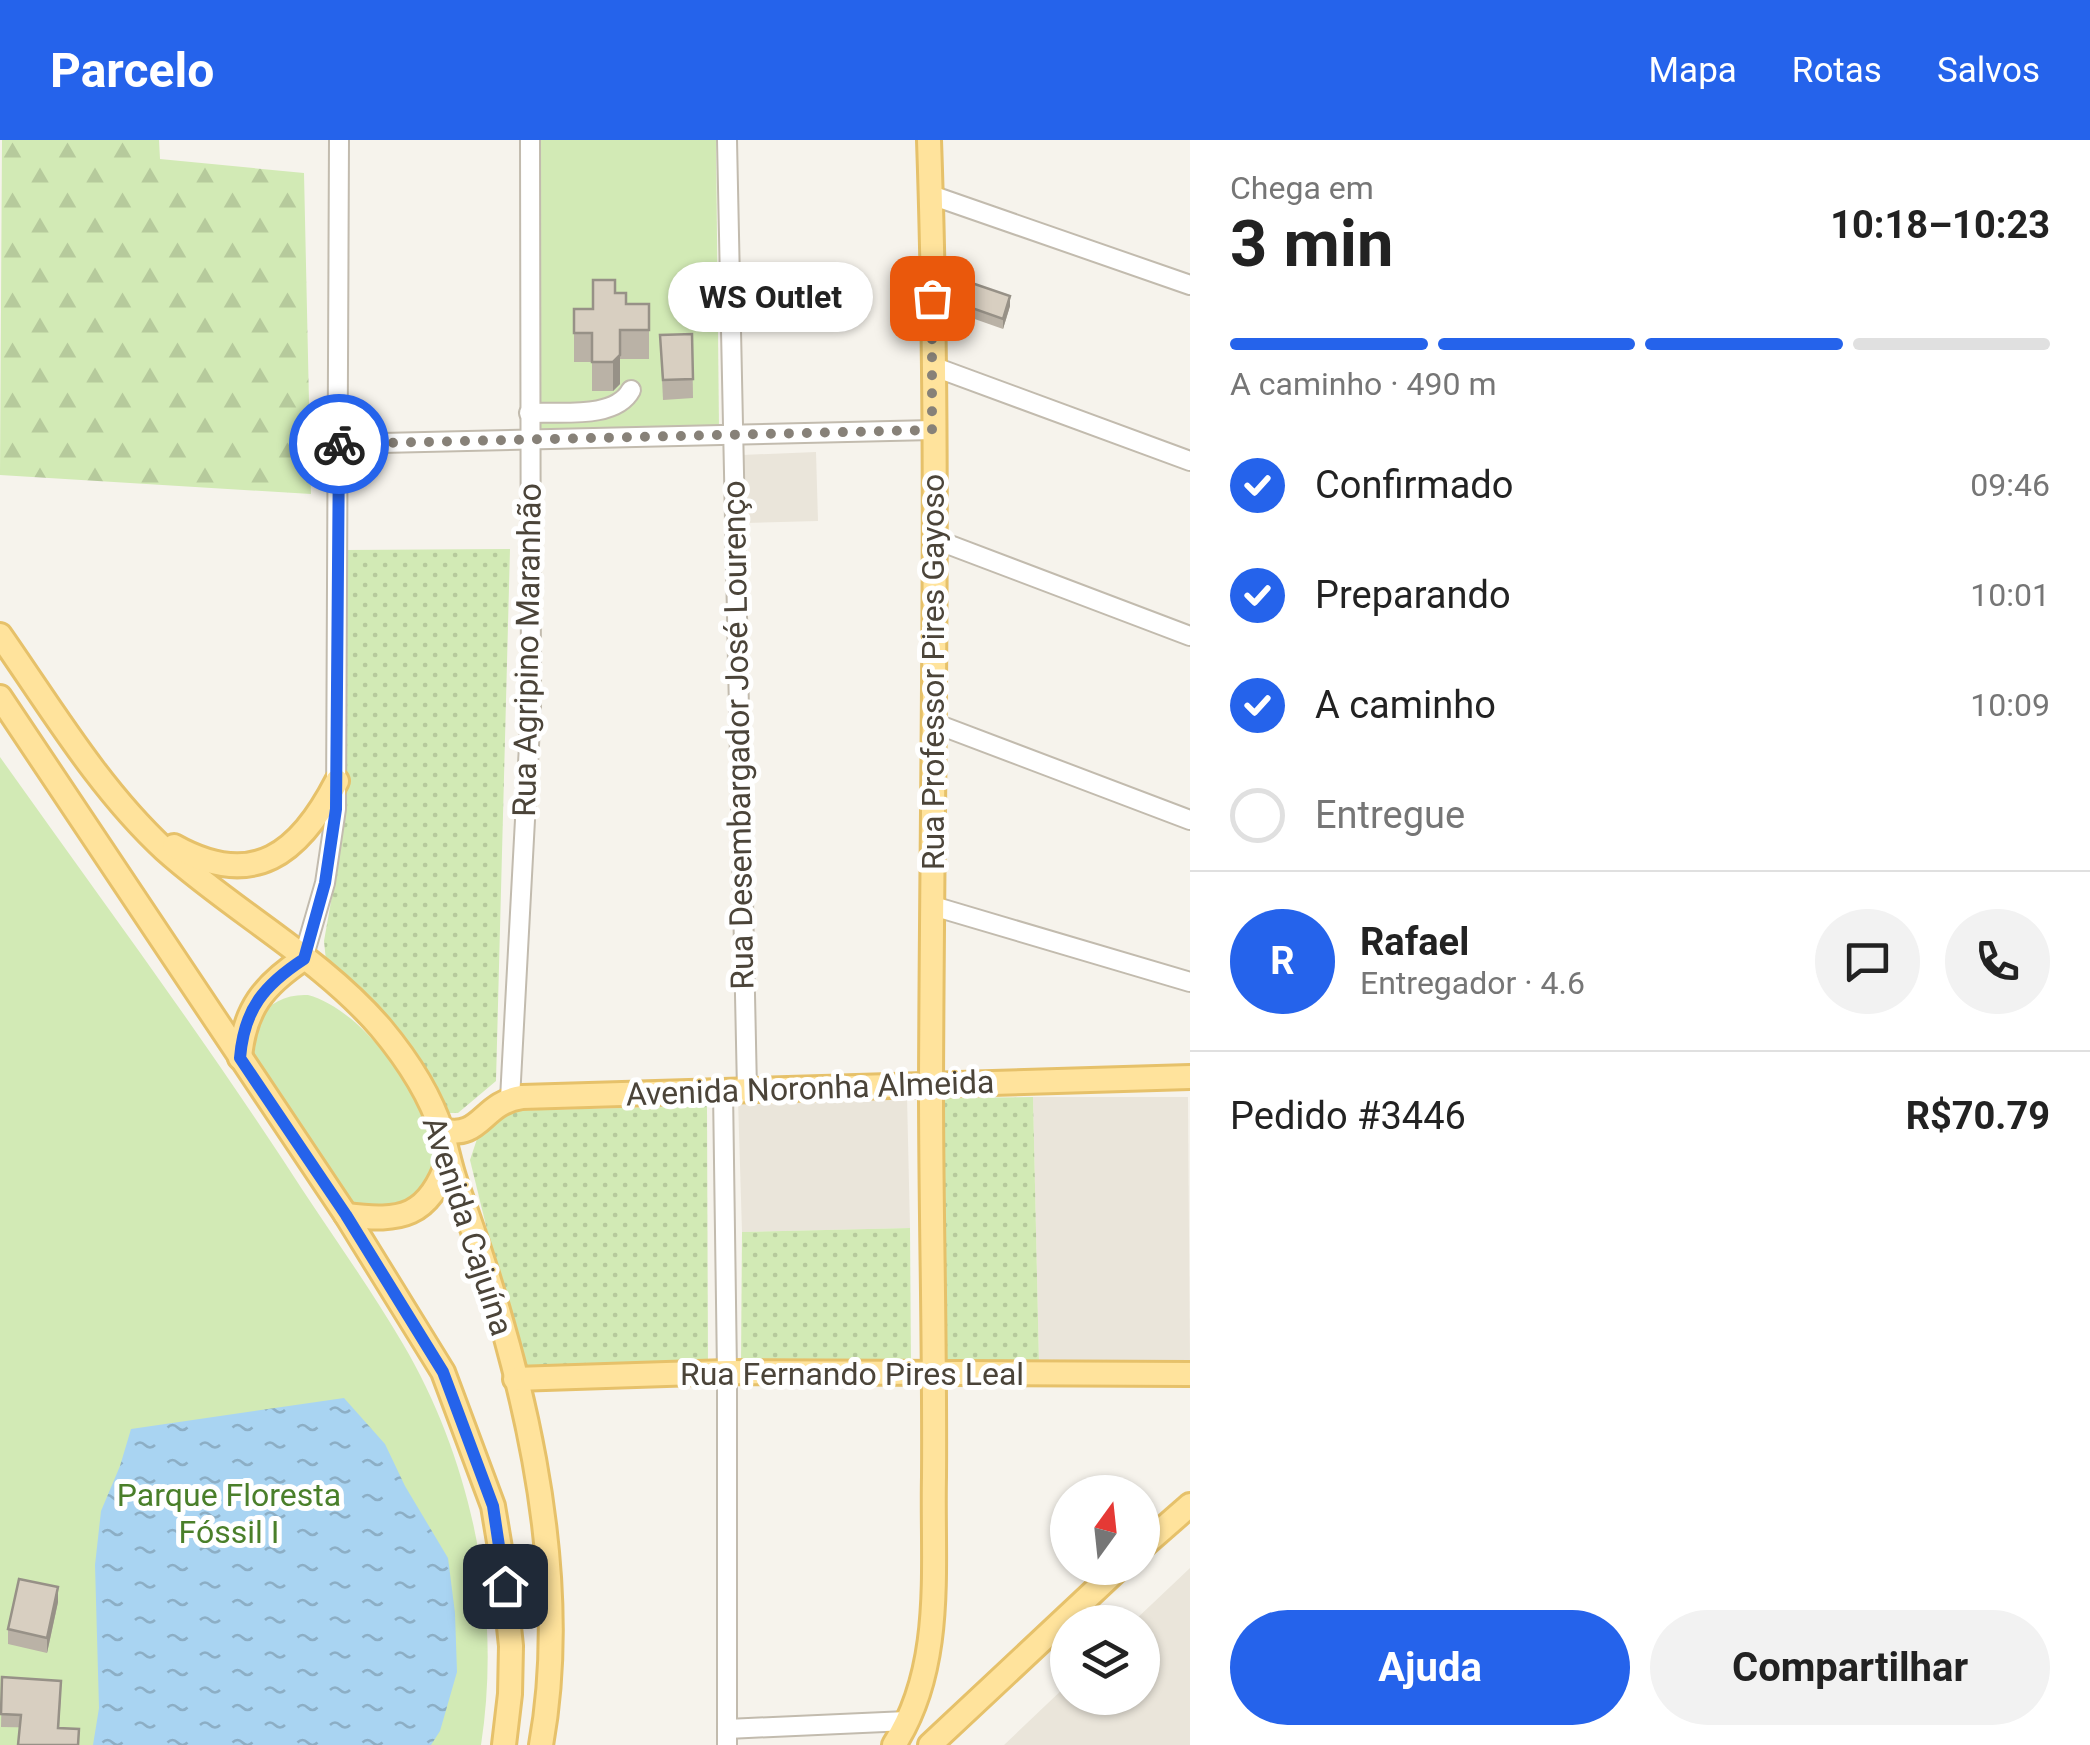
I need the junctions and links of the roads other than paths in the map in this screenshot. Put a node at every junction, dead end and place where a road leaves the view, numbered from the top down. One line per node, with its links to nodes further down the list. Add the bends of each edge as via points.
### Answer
1 (339, 140): 13 (street)
2 (530, 140): 9 (street, Rua Agripino Maranhão)
3 (727, 140): 11 (street, Rua Desembargador José Lourenço)
4 (929, 140): 5 (main road, Rua Professor Pires Gayoso)
5 (931, 195): 6 (street); 7 (main road, Rua Professor Pires Gayoso)
6 (1190, 285)
7 (932, 366): 10 (main road, Rua Professor Pires Gayoso); 14 (street)
8 (631, 390): 9 (street, via 605,410)
9 (529, 413): 12 (street, Rua Agripino Maranhão)
10 (932, 430): 11 (street); 15 (main road, Rua Professor Pires Gayoso)
11 (731, 436): 12 (street); 29 (street, Rua Desembargador José Lourenço)
12 (529, 441): 13 (street); 30 (street, Rua Agripino Maranhão, via 532,708)
13 (339, 444): 20 (street)
14 (1190, 461)
15 (934, 539): 17 (street); 19 (main road, Rua Professor Pires Gayoso)
16 (0, 634): 22 (main road, Avenida Cajuína)
17 (1190, 636)
18 (0, 697): 26 (main road)
19 (934, 723): 21 (street); 23 (main road, Rua Professor Pires Gayoso)
20 (337, 781): 22 (main road, via 297,841 254,865 202,859); 24 (street, via 325,883)
21 (1190, 820)
22 (138, 824): 24 (main road, Avenida Cajuína)
23 (934, 906): 25 (street); 28 (main road, Rua Professor Pires Gayoso)
24 (304, 959): 26 (main road, via 274,978 256,1003); 31 (main road, Avenida Cajuína, via 381,1028 418,1078)
25 (1190, 982)
26 (240, 1058): 33 (main road)
27 (1190, 1076): 28 (main road, Avenida Noronha Almeida)
28 (931, 1084): 29 (main road, Avenida Noronha Almeida); 35 (main road, Rua Professor Pires Gayoso)
29 (735, 1091): 30 (main road, Avenida Noronha Almeida); 34 (street, Rua Desembargador José Lourenço)
30 (510, 1099): 31 (main road, via 472,1128 458,1134)
31 (442, 1130): 32 (main road, Avenida Cajuína)
32 (448, 1161): 33 (main road, via 432,1197 413,1211 377,1219); 37 (main road, Avenida Cajuína)
33 (346, 1215): 43 (main road, via 443,1372 493,1506 511,1646)
34 (728, 1372): 35 (main road, Rua Fernando Pires Leal); 37 (main road, Rua Fernando Pires Leal); 42 (street, Rua Desembargador José Lourenço)
35 (935, 1374): 36 (main road, Rua Fernando Pires Leal); 41 (main road, Rua Professor Pires Gayoso, via 932,1618 927,1662)
36 (1190, 1374)
37 (515, 1379): 44 (main road, Avenida Cajuína, via 545,1550 550,1674)
38 (1190, 1504): 39 (main road)
39 (1160, 1531)
40 (1101, 1585): 46 (main road)
41 (908, 1721): 42 (street); 45 (main road, Rua Professor Pires Gayoso)
42 (727, 1737)
43 (504, 1745)
44 (541, 1745)
45 (894, 1745)
46 (930, 1745)

